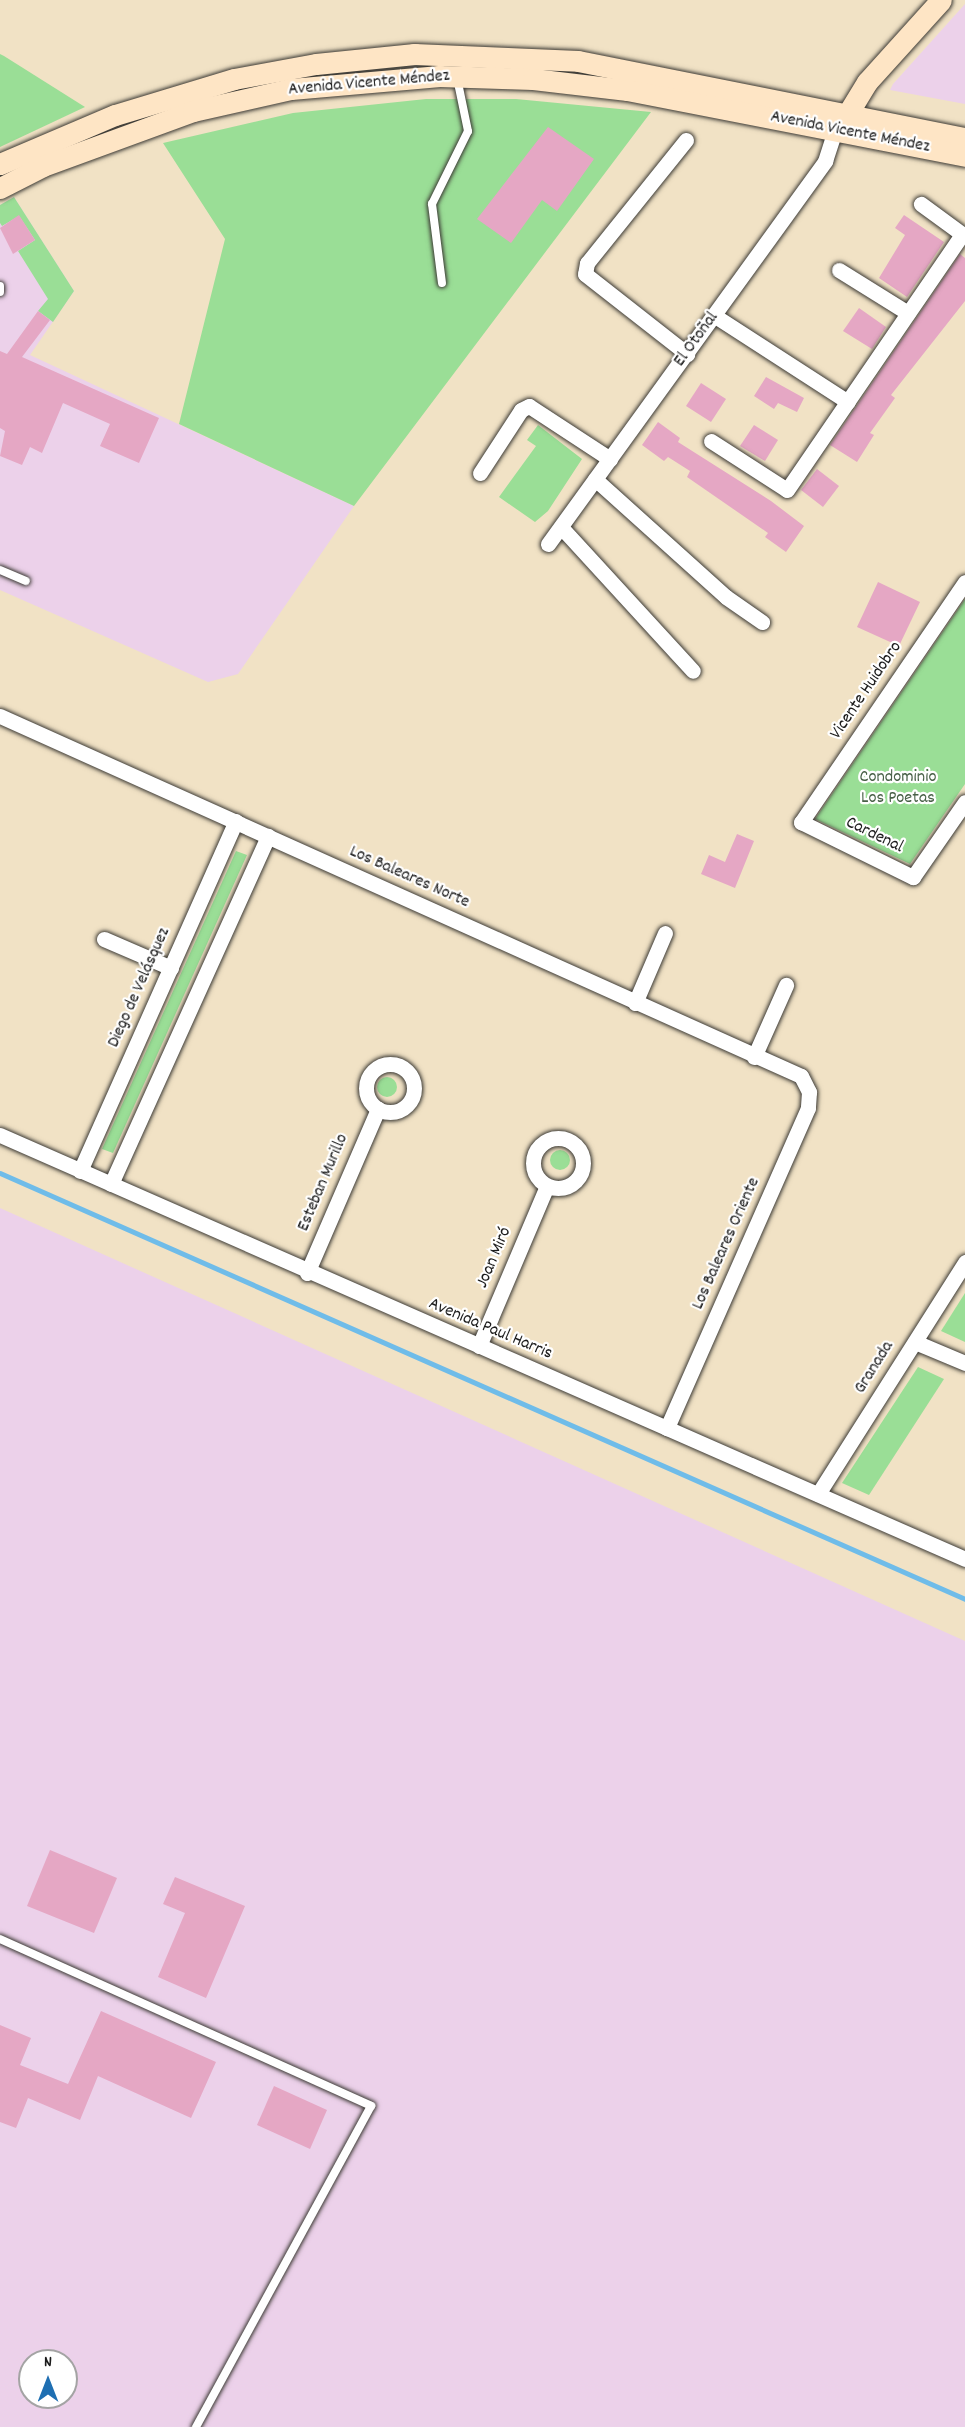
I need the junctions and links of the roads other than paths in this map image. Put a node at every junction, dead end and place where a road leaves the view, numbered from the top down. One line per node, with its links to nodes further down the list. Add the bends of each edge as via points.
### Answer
1 (940, 0): 3 (main road)
2 (456, 76): 3 (main road, Avenida Vicente Méndez, via 580,83); 8 (main road, Avenida Vicente Méndez, via 341,82 242,99 146,125 43,166); 11 (lane, via 468,131 432,204)
3 (840, 118): 4 (main road, Avenida Vicente Méndez); 6 (main road, Avenida Vicente Méndez); 7 (main road, Avenida Vicente Méndez, via 578,61 414,54 316,64 234,79 115,115); 15 (street, El Otoñal, via 825,161)
4 (965, 138)
5 (686, 140): 16 (street, via 587,263 585,274)
6 (965, 156)
7 (0, 164)
8 (0, 188)
9 (921, 204): 14 (street, via 962,234)
10 (839, 270): 14 (street)
11 (442, 283)
12 (0, 286): 13 (lane)
13 (0, 292)
14 (908, 313): 17 (street)
15 (715, 316): 16 (street, El Otoñal); 17 (street)
16 (687, 354): 19 (street, El Otoñal)
17 (848, 402): 18 (street, via 787,490)
18 (711, 441)
19 (610, 459): 20 (street, via 529,406 521,410); 21 (street, El Otoñal)
20 (480, 474)
21 (595, 480): 22 (street, El Otoñal); 27 (street, via 726,597)
22 (561, 527): 23 (street, El Otoñal); 28 (street)
23 (548, 544)
24 (0, 570): 25 (lane)
25 (26, 581)
26 (965, 582): 32 (street, Vicente Huidobro)
27 (762, 622)
28 (693, 671)
29 (0, 716): 31 (street, Los Baleares Norte)
30 (965, 802): 32 (street, Cardenal, via 913,877)
31 (236, 821): 33 (street, Los Baleares Norte); 36 (street, Diego de Velásquez)
32 (801, 822)
33 (268, 836): 38 (street, Los Baleares Norte); 44 (street)
34 (665, 933): 38 (street)
35 (104, 939): 36 (street)
36 (171, 968): 43 (street, Diego de Velásquez)
37 (786, 985): 39 (street)
38 (635, 1003): 39 (street, Los Baleares Norte)
39 (754, 1057): 40 (street, Los Baleares Norte)
40 (801, 1076): 51 (street, Los Baleares Oriente, via 809,1092 808,1108)
41 (378, 1109): 47 (street, Esteban Murillo)
42 (0, 1135): 43 (street, Avenida Paul Harris)
43 (80, 1171): 44 (street, Avenida Paul Harris)
44 (111, 1184): 47 (street, Avenida Paul Harris)
45 (547, 1186): 49 (street, Joan Miró)
46 (965, 1262): 48 (street, Granada)
47 (307, 1273): 49 (street, Avenida Paul Harris)
48 (915, 1342): 50 (street); 52 (street, Granada)
49 (479, 1346): 51 (street, Avenida Paul Harris)
50 (965, 1364)
51 (667, 1428): 52 (street, Avenida Paul Harris)
52 (818, 1494): 53 (street, Avenida Paul Harris)
53 (965, 1559)
54 (0, 1939): 55 (lane, via 371,2106)
55 (196, 2427)

